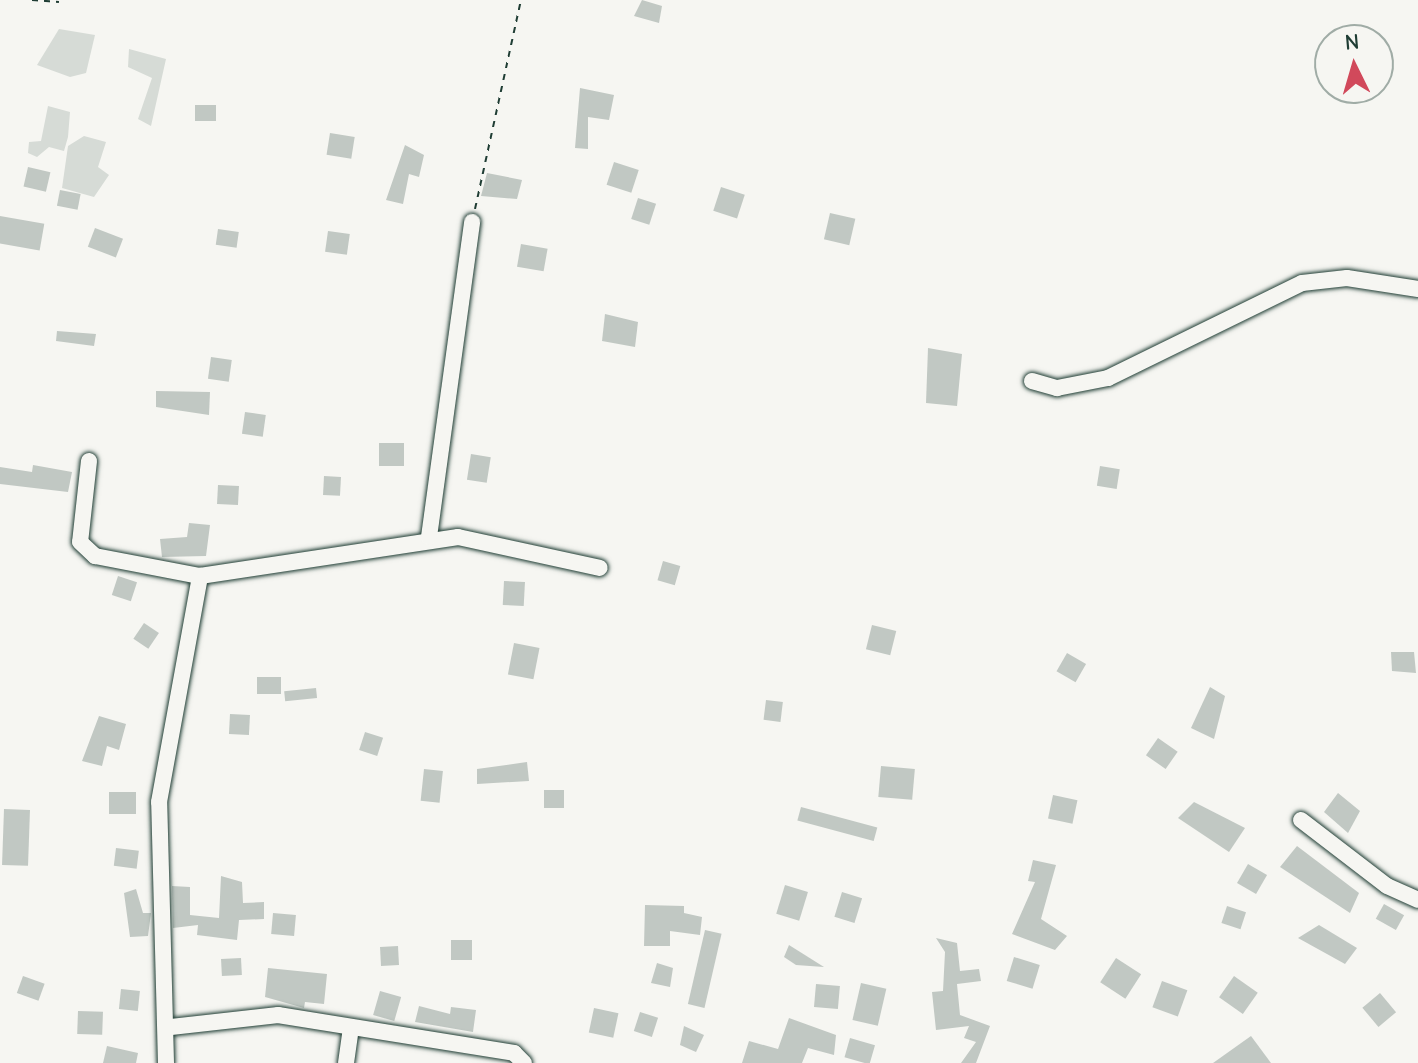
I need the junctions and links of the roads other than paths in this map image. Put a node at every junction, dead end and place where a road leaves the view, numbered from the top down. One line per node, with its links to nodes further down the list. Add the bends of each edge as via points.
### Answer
1 (472, 222): 5 (street)
2 (1418, 289): 3 (street, via 1347,278 1302,283 1108,378 1057,388)
3 (1032, 381)
4 (89, 461): 7 (street, via 80,542 95,556)
5 (429, 537): 6 (street); 7 (street)
6 (600, 568)
7 (200, 576): 10 (street, via 159,802 160,973)
8 (1301, 820): 9 (street, via 1387,886)
9 (1418, 900)
10 (171, 1027): 11 (street, via 278,1015); 12 (street)
11 (351, 1028): 13 (street); 14 (street, via 514,1053)
12 (166, 1063)
13 (346, 1063)
14 (524, 1063)

